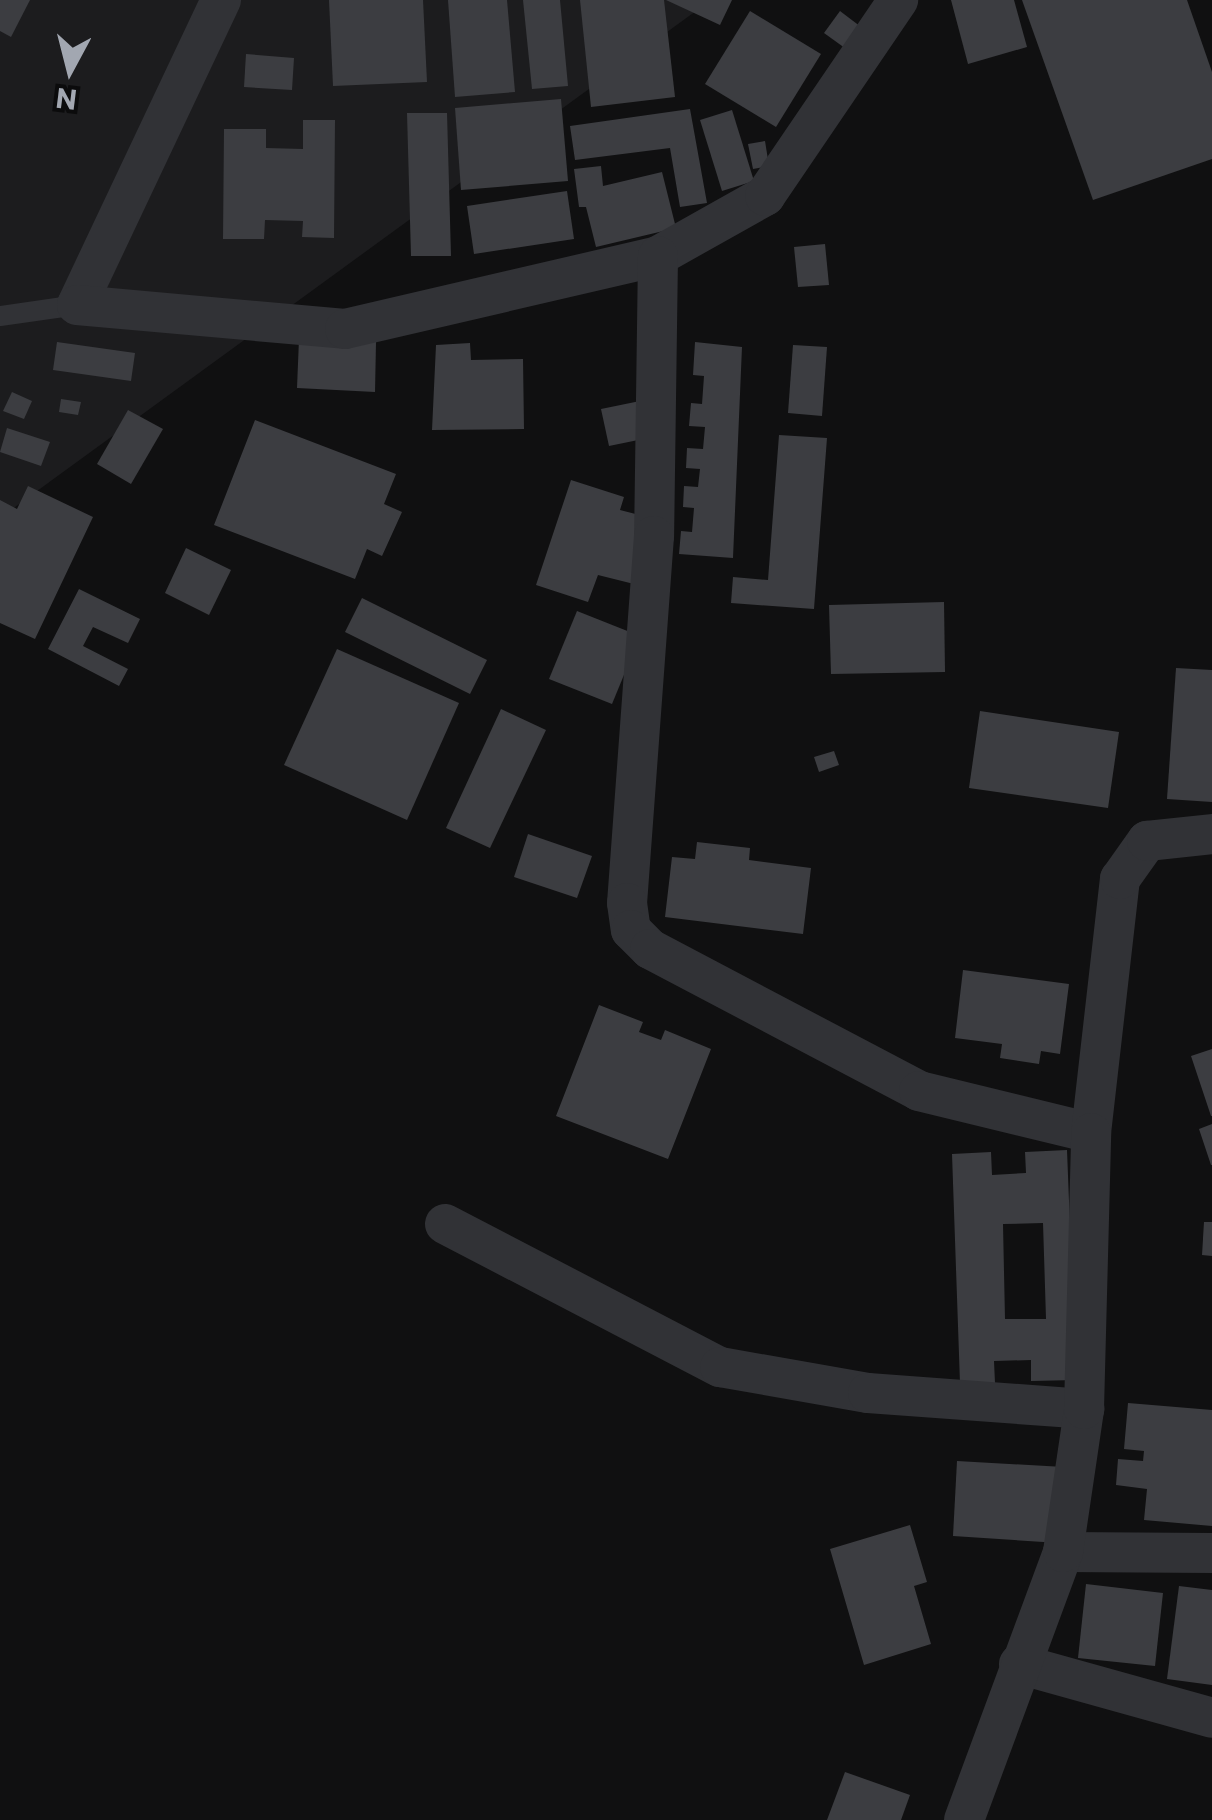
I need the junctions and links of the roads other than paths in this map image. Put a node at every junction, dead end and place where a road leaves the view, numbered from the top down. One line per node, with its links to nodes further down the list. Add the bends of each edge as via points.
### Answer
1 (221, 0): 4 (street)
2 (898, 0): 3 (street, via 765,196)
3 (658, 256): 4 (street, via 345,329); 7 (street, via 654,536 627,903 631,930 650,949 919,1091)
4 (77, 305): 5 (lane)
5 (0, 316)
6 (1212, 834): 7 (street, via 1147,841 1120,880)
7 (1090, 1133): 9 (street)
8 (445, 1224): 9 (street, via 720,1367 868,1394)
9 (1084, 1409): 10 (street)
10 (1063, 1552): 11 (street); 12 (street)
11 (1212, 1553)
12 (1019, 1664): 13 (street); 14 (street)
13 (1212, 1718)
14 (964, 1820)

